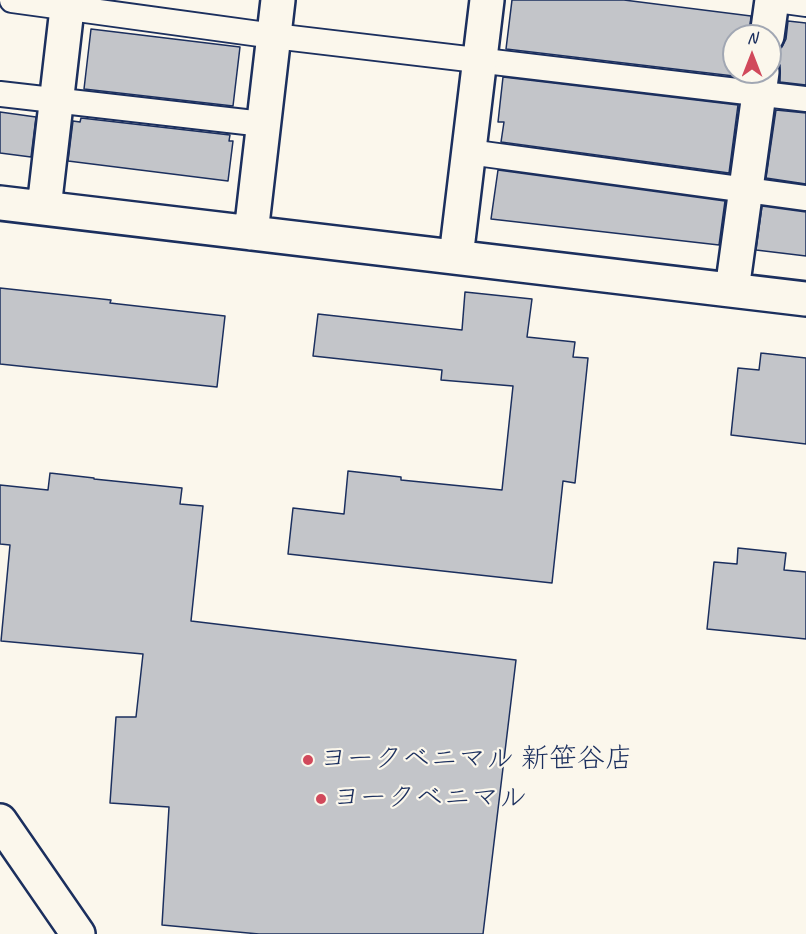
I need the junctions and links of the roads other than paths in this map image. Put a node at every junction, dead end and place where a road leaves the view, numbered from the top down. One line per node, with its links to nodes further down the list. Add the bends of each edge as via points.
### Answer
1 (12, 0): 6 (lane)
2 (278, 0): 9 (street)
3 (487, 0): 10 (street)
4 (772, 0): 8 (street)
5 (777, 0): 7 (lane)
6 (67, 3): 9 (lane); 16 (street)
7 (806, 4)
8 (769, 24)
9 (274, 36): 10 (lane); 17 (street)
10 (480, 59): 11 (lane); 18 (street)
11 (722, 79)
12 (761, 84): 19 (street)
13 (766, 84): 15 (lane)
14 (0, 94): 16 (lane)
15 (806, 99)
16 (57, 101): 17 (lane); 22 (street)
17 (263, 124): 23 (street)
18 (469, 152): 19 (lane); 24 (street)
19 (746, 190): 20 (lane); 25 (street)
20 (806, 198)
21 (0, 203): 22 (street)
22 (44, 208): 23 (street)
23 (251, 233): 24 (street)
24 (456, 257): 25 (street)
25 (732, 290): 26 (street)
26 (806, 299)
27 (0, 821): 28 (street)
28 (78, 934)

